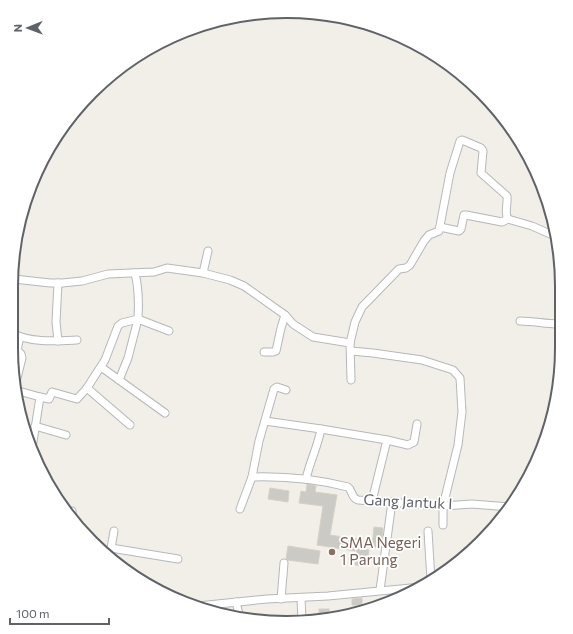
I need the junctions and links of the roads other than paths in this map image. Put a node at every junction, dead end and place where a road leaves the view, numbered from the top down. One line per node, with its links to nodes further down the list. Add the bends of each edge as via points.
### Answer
1 (508, 219): 2 (street, via 502,222 465,215 459,231); 2 (street, via 507,196 481,173 483,151 462,140 450,173); 3 (street)
2 (440, 227): 17 (street, via 439,231 429,235 424,241 410,265 398,271 362,307)
3 (550, 234)
4 (208, 251): 6 (street)
5 (135, 273): 6 (street, via 167,268); 8 (street, via 108,274); 10 (street, via 138,284)
6 (203, 273): 9 (street, via 237,282)
7 (18, 279): 8 (street)
8 (58, 284): 16 (street)
9 (285, 315): 17 (street, via 293,324 313,337); 21 (street, via 276,351)
10 (138, 319): 13 (street); 22 (street, via 118,326); 24 (street, via 128,358)
11 (520, 322): 12 (street)
12 (555, 324)
13 (169, 331)
14 (20, 338): 16 (street); 18 (street)
15 (76, 340): 16 (street)
16 (58, 341)
17 (350, 343): 20 (street)
18 (18, 346)
19 (18, 351): 23 (street, via 22,355)
20 (351, 351): 25 (street); 43 (street, via 422,360 458,374 461,384 458,446)
21 (264, 352)
22 (101, 367): 24 (street); 26 (street)
23 (19, 369)
24 (119, 380): 30 (street)
25 (351, 380)
26 (87, 388): 29 (street, via 76,400 52,392 50,399); 33 (street)
27 (286, 390): 31 (street, via 275,388)
28 (22, 393): 29 (street)
29 (40, 397): 34 (street)
30 (165, 413)
31 (265, 421): 35 (street); 39 (street)
32 (417, 424): 38 (street, via 412,443 405,445)
33 (130, 425)
34 (35, 426): 36 (street); 37 (street)
35 (321, 429): 38 (street); 40 (street)
36 (66, 435)
37 (33, 438)
38 (387, 440): 41 (street)
39 (252, 477): 40 (street, Gang Jantuk I, via 283,476); 45 (street)
40 (306, 479): 41 (street, Gang Jantuk I, via 348,487 355,499)
41 (372, 501): 42 (street, Gang Jantuk I)
42 (392, 502): 43 (street, Gang Jantuk I); 55 (street)
43 (443, 506): 44 (street, Gang Jantuk I, via 472,504); 46 (street)
44 (503, 506)
45 (240, 509)
46 (443, 525)
47 (114, 531): 49 (street)
48 (428, 531): 53 (street)
49 (108, 548)
50 (111, 550): 51 (street)
51 (178, 559)
52 (284, 563): 57 (street)
53 (431, 574)
54 (405, 588): 55 (street)
55 (380, 590): 56 (street)
56 (301, 598): 57 (street); 61 (street)
57 (281, 599): 58 (street)
58 (236, 602): 59 (street); 60 (street)
59 (209, 605)
60 (238, 612)
61 (302, 615)

